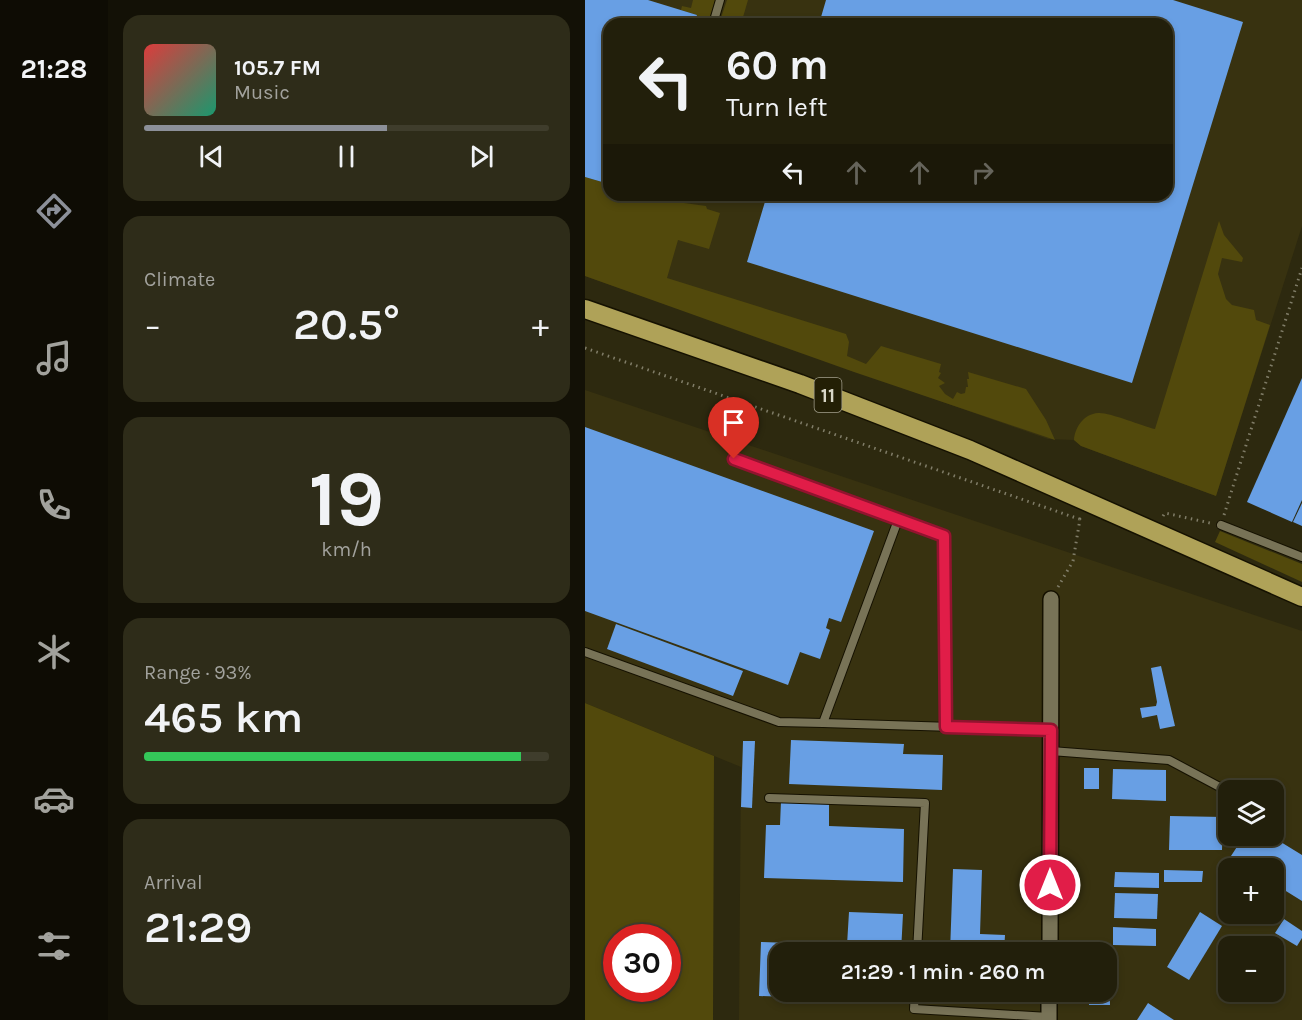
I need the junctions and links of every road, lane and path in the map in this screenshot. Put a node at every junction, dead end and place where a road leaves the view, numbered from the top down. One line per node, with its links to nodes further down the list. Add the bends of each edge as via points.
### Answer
1 (720, 0): 2 (lane)
2 (715, 18)
3 (1302, 268): 10 (path)
4 (585, 309): 11 (highway, 11, via 800,384 970,450)
5 (585, 348): 8 (path)
6 (734, 459): 7 (lane)
7 (898, 519): 16 (lane); 17 (lane, via 944,536)
8 (1080, 519): 9 (path); 14 (path, via 1073,561)
9 (1090, 524)
10 (1221, 525): 11 (path, via 1165,513); 12 (lane)
11 (1155, 531): 13 (highway, 11)
12 (1302, 557)
13 (1302, 597)
14 (1051, 599): 18 (street)
15 (585, 652): 16 (lane, via 779,722)
16 (823, 723): 17 (lane)
17 (946, 727): 18 (lane)
18 (1051, 730): 19 (street)
19 (1051, 751): 20 (lane, via 1169,760); 23 (street)
20 (1218, 786)
21 (769, 798): 22 (lane, via 925,802)
22 (918, 942)
23 (1050, 942)
24 (914, 1002): 26 (lane, via 914,1009)
25 (1049, 1002): 26 (street)
26 (1049, 1019)

